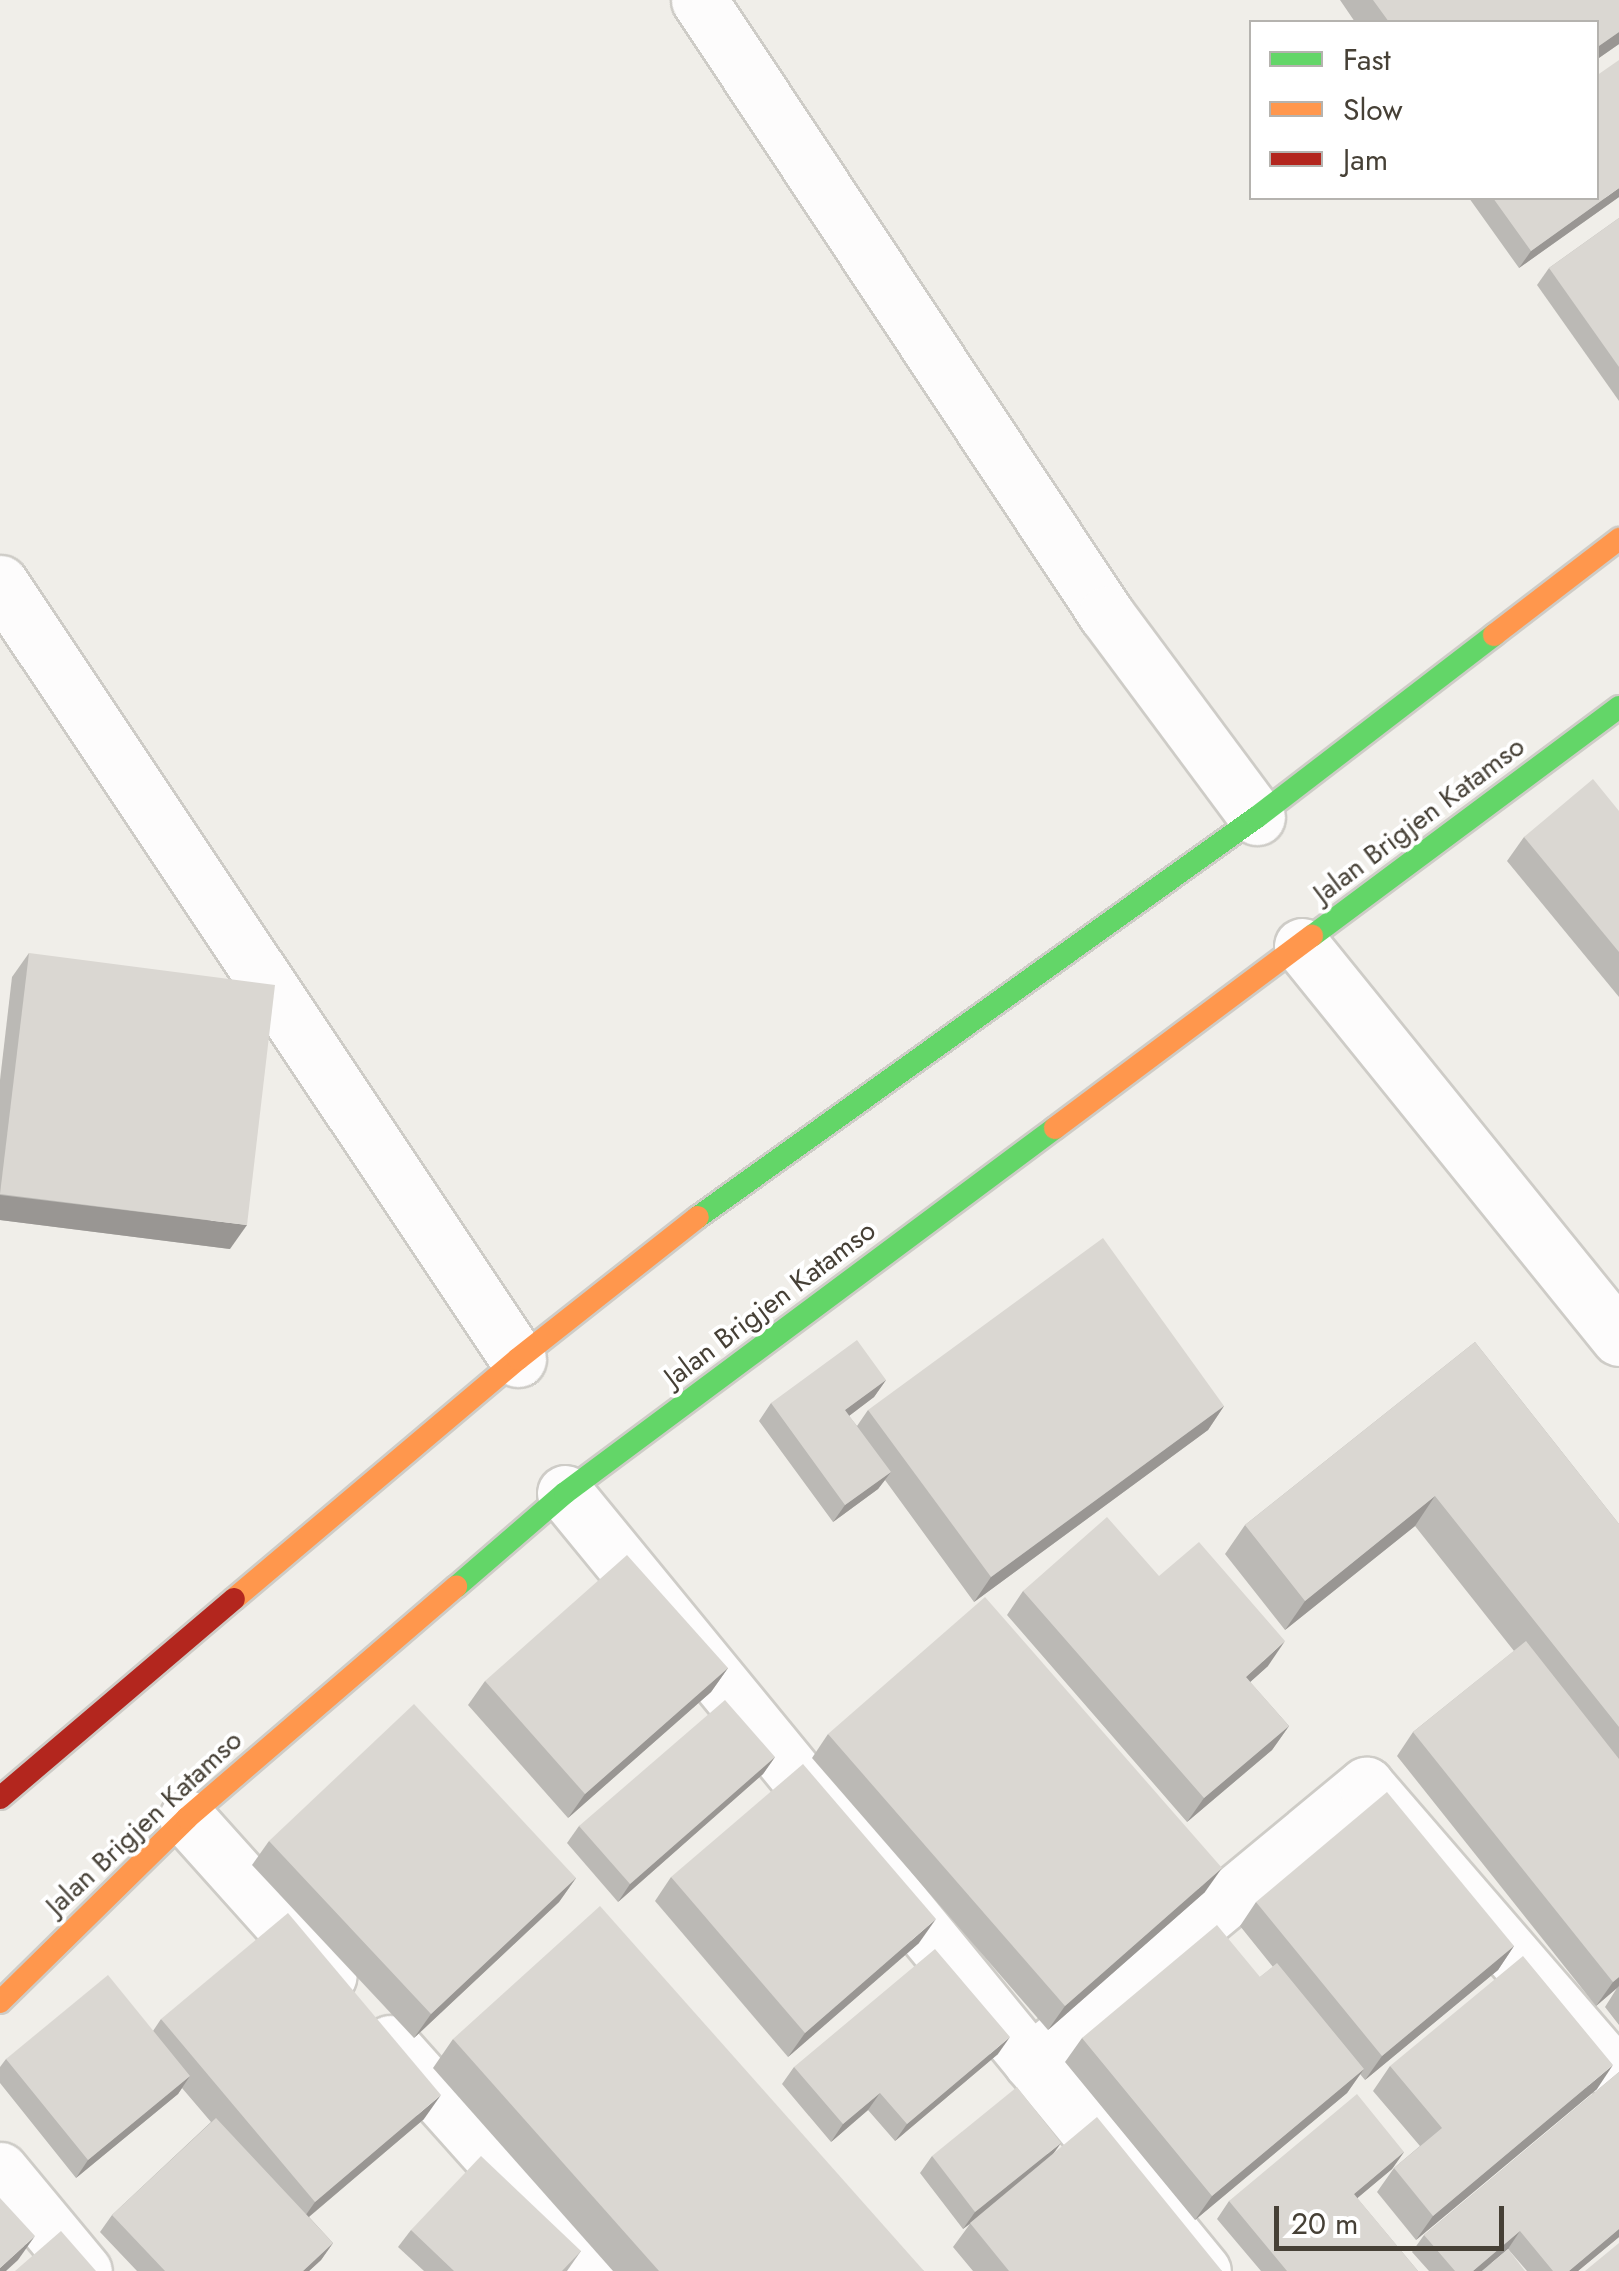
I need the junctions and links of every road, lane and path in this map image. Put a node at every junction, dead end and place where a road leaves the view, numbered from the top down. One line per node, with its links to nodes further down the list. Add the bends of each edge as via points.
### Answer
1 (699, 0): 5 (street, via 1106,614)
2 (1619, 539): 5 (main road)
3 (0, 583): 8 (street)
4 (1619, 707): 6 (main road, Jalan Brigjen Katamso)
5 (1257, 816): 8 (main road, via 714,1204)
6 (1302, 946): 7 (street); 9 (main road, Jalan Brigjen Katamso)
7 (1619, 1338)
8 (518, 1358): 10 (main road)
9 (565, 1493): 11 (main road, Jalan Brigjen Katamso); 13 (street)
10 (0, 1798)
11 (187, 1818): 12 (main road, Jalan Brigjen Katamso); 17 (street)
12 (0, 2002)
13 (1031, 2062): 14 (street, via 1366,1785); 18 (street)
14 (1619, 2078)
15 (0, 2170): 16 (street)
16 (84, 2271)
17 (594, 2271)
18 (1202, 2271)

